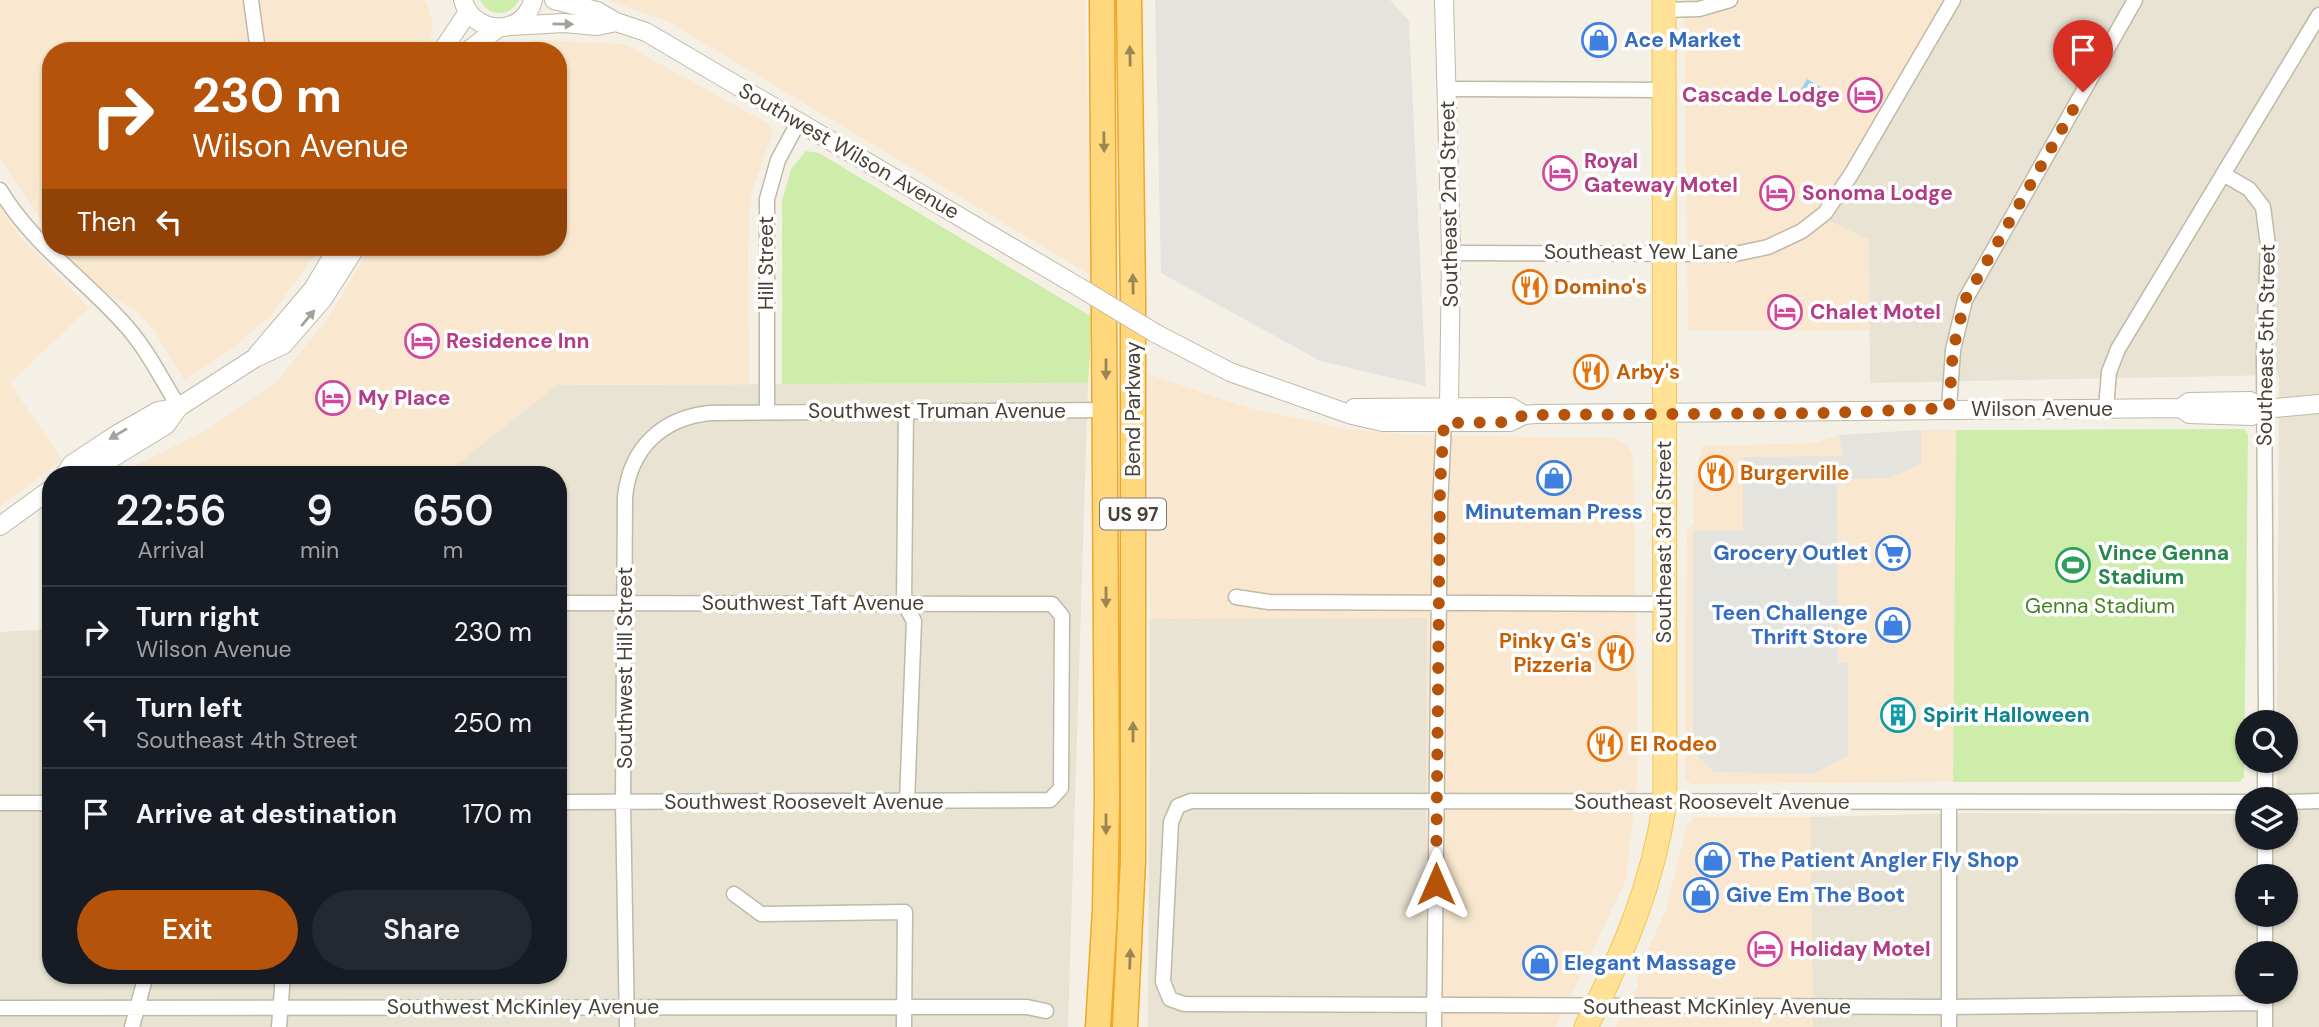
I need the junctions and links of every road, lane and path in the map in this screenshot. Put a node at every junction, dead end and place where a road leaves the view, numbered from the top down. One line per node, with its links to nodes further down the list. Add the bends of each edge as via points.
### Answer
1 (251, 0): 15 (street)
2 (533, 0): 14 (street, via 527,14)
3 (554, 0): 13 (street, Southwest Wilson Avenue, via 597,11)
4 (1102, 0): 38 (highway, Bend Parkway / US 97, one-way to 38)
5 (1129, 0): 85 (highway, Bend Parkway / US 97, one-way to 5, via 1133,860)
6 (1444, 0): 18 (street, Southeast 2nd Street)
7 (1730, 0): 10 (street, via 1699,9)
8 (1953, 0): 25 (street, Southeast Yew Lane, via 1825,213 1802,231 1768,247 1735,254)
9 (2135, 0): 34 (street, via 1965,300 1953,350)
10 (1664, 5): 19 (main road, Southeast 3rd Street)
11 (466, 6): 14 (street, via 487,27); 16 (street)
12 (2319, 15): 21 (street)
13 (616, 22): 14 (street, Southwest Wilson Avenue, one-way to 13); 20 (street, Southwest Wilson Avenue, via 646,33)
14 (504, 27): 17 (street)
15 (257, 42)
16 (447, 42)
17 (482, 42)
18 (1447, 89): 19 (street); 24 (street, Southeast 2nd Street)
19 (1664, 90): 25 (main road, Southeast 3rd Street)
20 (799, 121): 29 (street, Southwest Wilson Avenue); 39 (street, Hill Street, via 778,160 766,207)
21 (2223, 174): 35 (street, via 2118,349 2109,372); 36 (street, Southeast 5th Street, via 2249,190 2263,207 2268,245)
22 (0, 190): 23 (street)
23 (42, 245)
24 (1451, 253): 25 (street, Southeast Yew Lane); 40 (street, Southeast 2nd Street)
25 (1664, 253): 41 (main road, Southeast 3rd Street)
26 (54, 256): 32 (street, via 125,325)
27 (333, 256): 30 (street, via 313,289)
28 (350, 256): 30 (street, one-way to 28, via 284,345 323,299)
29 (1079, 287): 33 (street, Wilson Avenue, bridge, via 1230,372)
30 (255, 358): 32 (street)
31 (2319, 404): 36 (street, Wilson Avenue)
32 (179, 407): 42 (street, one-way to 42, via 158,411); 43 (street, via 166,425)
33 (1333, 408): 40 (street, Wilson Avenue); 40 (street, Wilson Avenue, via 1352,415)
34 (1949, 408): 35 (street, Wilson Avenue); 41 (street, Wilson Avenue)
35 (2106, 409): 36 (street, Wilson Avenue, via 2250,401)
36 (2264, 409): 52 (street, Southeast 5th Street)
37 (906, 410): 38 (street, Southwest Truman Avenue); 39 (street, Southwest Truman Avenue); 49 (street)
38 (1106, 410): 84 (highway, Bend Parkway / US 97, one-way to 84, via 1106,873)
39 (767, 412): 48 (street, Southwest Hill Street, via 684,418 660,429 642,447 626,488)
40 (1446, 415): 41 (street, Wilson Avenue, via 1511,407 1524,415); 50 (street, Southeast 2nd Street, via 1440,487)
41 (1664, 415): 51 (main road, Southeast 3rd Street)
42 (71, 466)
43 (99, 466)
44 (42, 496): 45 (street)
45 (0, 526)
46 (1236, 597): 50 (street, via 1269,602)
47 (567, 603): 48 (street, Southwest Taft Avenue)
48 (626, 603): 49 (street, Southwest Taft Avenue); 56 (street, Southwest Hill Street)
49 (904, 603): 53 (street, Southwest Taft Avenue, via 1052,604 1062,616 1061,788); 57 (street, via 914,621)
50 (1440, 604): 51 (street); 58 (street, Southeast 2nd Street)
51 (1664, 604): 59 (main road, Southeast 3rd Street)
52 (2266, 710)
53 (1050, 800): 57 (street, Southwest Roosevelt Avenue)
54 (2319, 801): 62 (street)
55 (567, 802): 56 (street, Southwest Roosevelt Avenue)
56 (623, 802): 57 (street, Southwest Roosevelt Avenue); 72 (street, Southwest Hill Street)
57 (907, 802)
58 (1436, 802): 59 (street, Southeast Roosevelt Avenue); 68 (street, Southeast Roosevelt Avenue, via 1191,801 1178,806 1171,822 1163,982); 75 (street, Southeast 2nd Street)
59 (1665, 802): 60 (street, Southeast Roosevelt Avenue); 79 (main road, Southeast 3rd Street, via 1657,853 1642,903)
60 (1949, 802): 61 (street, Southeast Roosevelt Avenue); 76 (street)
61 (2235, 802)
62 (2298, 802)
63 (0, 803): 64 (street)
64 (42, 803)
65 (734, 894): 74 (street, via 761,914 905,912)
66 (144, 984): 77 (street)
67 (283, 984): 71 (street)
68 (1170, 999): 75 (street, Southeast McKinley Avenue, via 1184,1004)
69 (2235, 999): 76 (street, Southeast McKinley Avenue)
70 (2265, 1004): 88 (street)
71 (282, 1006): 72 (street, Southwest McKinley Avenue); 77 (street, Southwest McKinley Avenue); 81 (street)
72 (627, 1006): 74 (street, Southwest McKinley Avenue); 82 (street, Southwest Hill Street)
73 (0, 1007): 77 (street, Southwest McKinley Avenue)
74 (904, 1007): 78 (street, Southwest McKinley Avenue); 83 (street)
75 (1434, 1007): 79 (street, Southeast McKinley Avenue); 86 (street, Southeast 2nd Street)
76 (1949, 1007): 79 (street, Southeast McKinley Avenue); 87 (street)
77 (137, 1008): 80 (street)
78 (1046, 1011)
79 (1591, 1017)
80 (132, 1027)
81 (279, 1027)
82 (627, 1027)
83 (904, 1027)
84 (1097, 1027)
85 (1125, 1027)
86 (1434, 1027)
87 (1949, 1027)
88 (2265, 1027)

